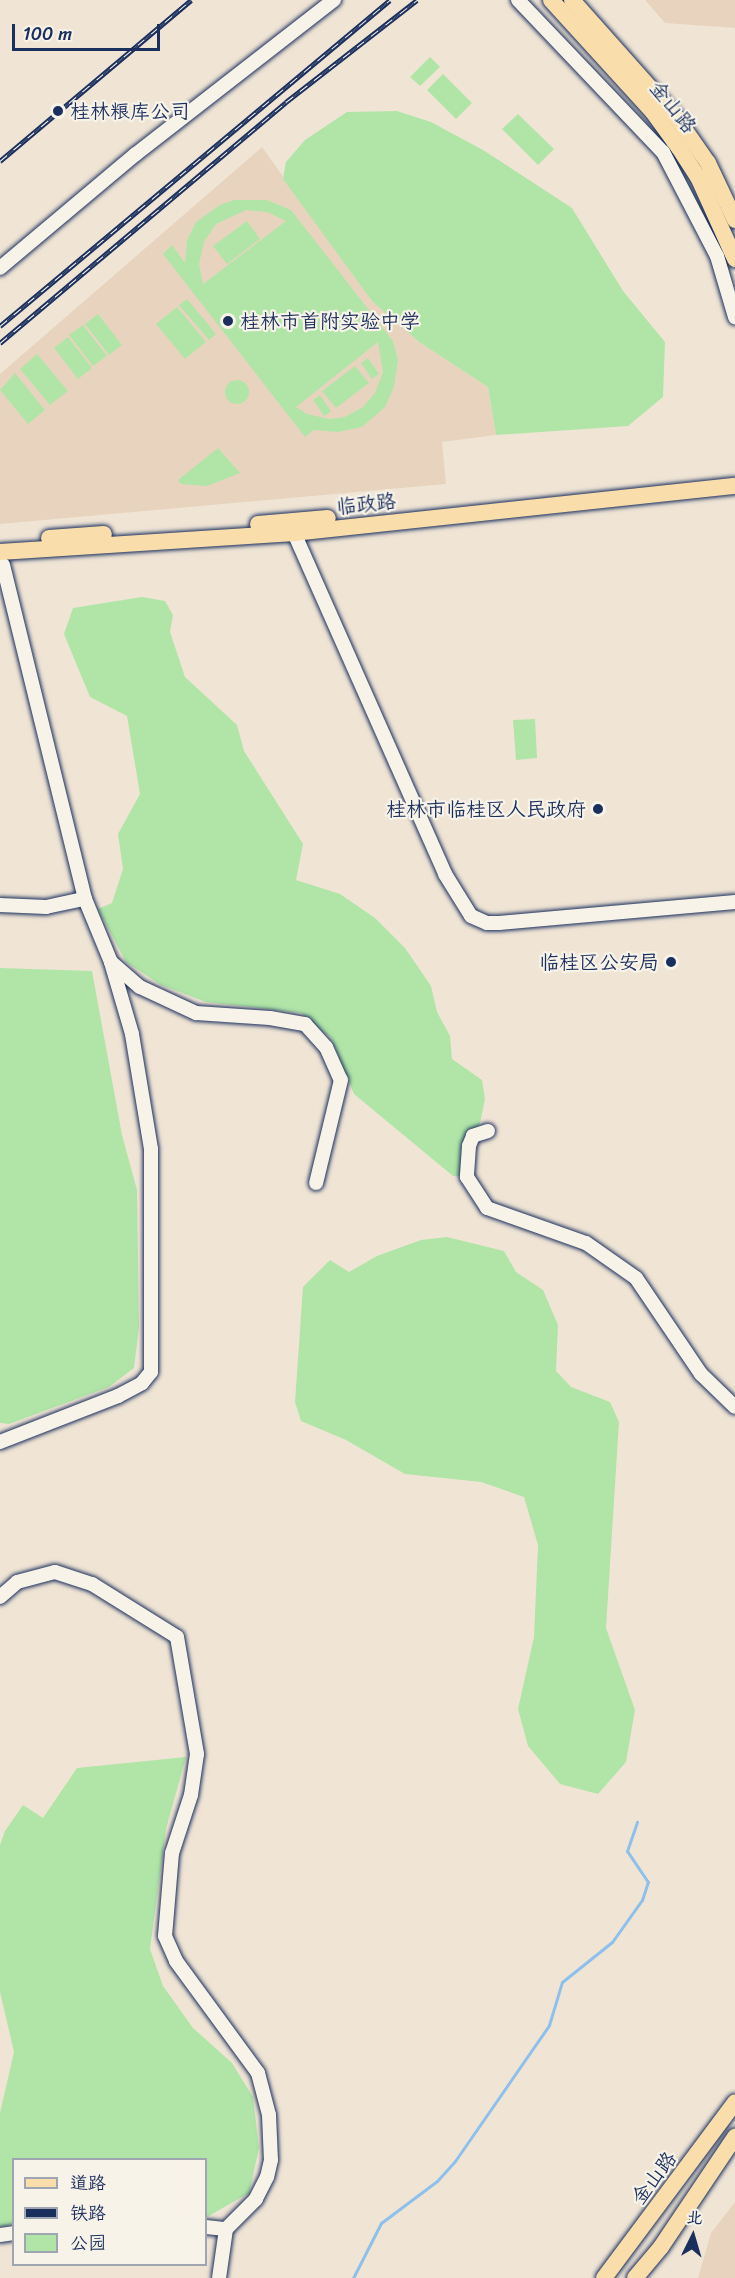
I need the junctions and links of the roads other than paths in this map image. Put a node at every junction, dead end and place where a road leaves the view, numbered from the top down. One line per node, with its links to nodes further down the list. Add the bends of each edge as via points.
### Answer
1 (334, 0): 8 (street, via 136,154)
2 (518, 0): 9 (street, via 663,152 717,256)
3 (551, 0): 5 (main road, 金山路, via 653,112)
4 (572, 0): 5 (main road, 金山路, via 676,117)
5 (721, 205): 6 (main road, 金山路); 7 (main road, 金山路)
6 (735, 220)
7 (735, 259)
8 (0, 268)
9 (735, 317)
10 (735, 477): 12 (main road, 临政路)
11 (735, 486): 12 (main road, 临政路)
12 (292, 527): 13 (main road, 临政路); 14 (main road, 临政路); 16 (street, via 445,874 471,916 487,923)
13 (0, 542)
14 (2, 559): 15 (street)
15 (85, 899): 17 (street, via 46,906); 18 (street)
16 (735, 902)
17 (0, 905)
18 (111, 962): 20 (street, via 140,987 196,1013 305,1024 326,1047 341,1080); 22 (street, via 132,1034 151,1149 151,1372 142,1383 118,1396)
19 (488, 1131): 21 (street, via 473,1136 467,1177 488,1208 586,1244 629,1272 701,1374)
20 (316, 1183)
21 (735, 1407)
22 (0, 1442)
23 (0, 1597): 27 (street, via 17,1582 55,1572 92,1584 177,1636 197,1754 191,1795 172,1853 165,1936 177,1961 258,2073 269,2115 271,2160 264,2184 256,2199)
24 (735, 2102): 29 (main road, 金山路)
25 (735, 2137): 30 (main road, via 661,2247)
26 (207, 2227): 27 (street)
27 (226, 2229): 28 (street)
28 (219, 2278)
29 (604, 2278)
30 (635, 2278)

